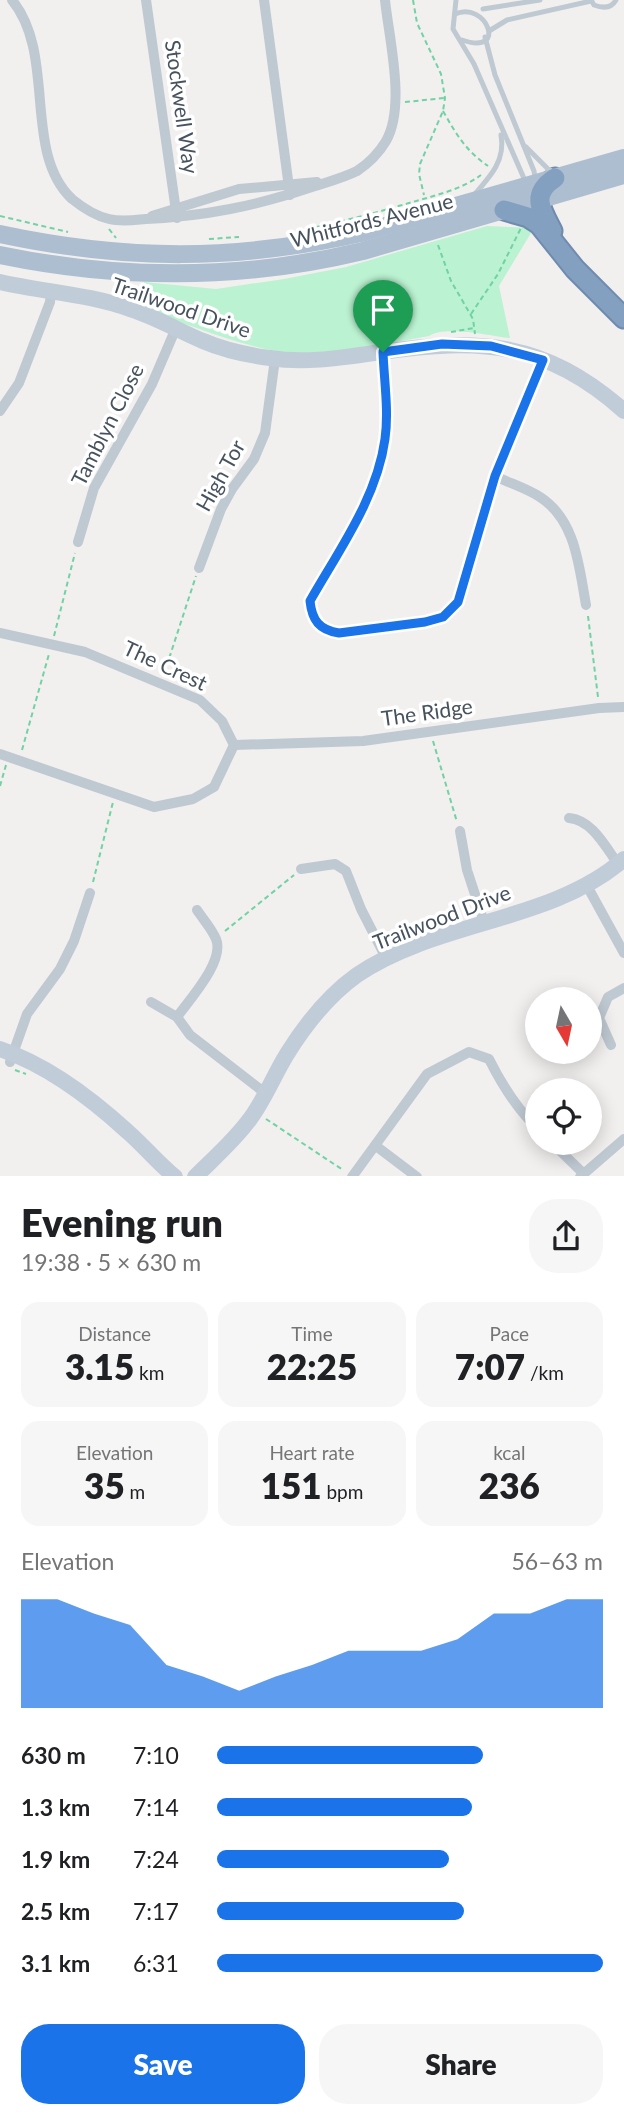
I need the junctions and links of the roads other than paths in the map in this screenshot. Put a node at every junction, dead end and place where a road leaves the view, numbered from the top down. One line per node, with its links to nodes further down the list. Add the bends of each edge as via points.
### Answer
1 (12, 0): 21 (street, via 26,21 33,44 49,157 70,197 99,215 121,220)
2 (146, 0): 21 (street, Stockwell Way)
3 (264, 0): 17 (street)
4 (385, 0): 17 (street, via 397,99 384,144 371,161 353,173)
5 (456, 0): 10 (lane)
6 (540, 0): 9 (lane)
7 (591, 0): 8 (lane, via 603,7); 11 (lane, via 507,20)
8 (616, 0)
9 (477, 6): 10 (lane, via 461,8); 11 (lane, via 490,19)
10 (454, 17): 12 (lane, via 453,29)
11 (487, 34): 12 (lane, via 471,42); 14 (lane, via 495,75)
12 (461, 39): 13 (lane)
13 (499, 124): 18 (lane); 19 (lane, via 500,159)
14 (524, 145): 18 (lane); 18 (lane, via 548,169)
15 (624, 158): 18 (main road, Whitfords Avenue)
16 (624, 175): 18 (main road, Whitfords Avenue)
17 (290, 189): 21 (street, via 240,209); 21 (street, via 239,189)
18 (539, 189): 19 (main road, Whitfords Avenue); 20 (main road, Whitfords Avenue); 24 (highway)
19 (466, 204): 22 (main road, Whitfords Avenue, via 317,243 205,255 95,250)
20 (509, 208): 23 (main road, Whitfords Avenue, via 332,258 250,270 133,273); 24 (highway, via 539,224)
21 (176, 213)
22 (0, 234)
23 (0, 255)
24 (565, 257): 27 (highway)
25 (0, 282): 26 (street, Trailwood Drive)
26 (51, 292): 28 (street, Trailwood Drive, via 130,308); 32 (street, via 19,383)
27 (624, 318)
28 (176, 328): 30 (street, Trailwood Drive, via 217,347); 35 (street, Tamblyn Close, via 152,384 94,488)
29 (383, 352): 30 (street, Trailwood Drive, via 321,360); 31 (street, Trailwood Drive, via 474,344); 34 (street, via 385,439 376,474 367,502 310,601 312,617 325,631 339,633 443,617 458,602)
30 (275, 359): 36 (street, High Tor, via 265,433 254,460 221,509)
31 (543, 360): 33 (street, Trailwood Drive, via 593,385); 34 (street)
32 (0, 411)
33 (624, 411)
34 (495, 476): 37 (street, via 541,498 565,520)
35 (78, 542)
36 (199, 568)
37 (586, 605)
38 (0, 633): 40 (street, The Crest, via 85,652 200,700 222,721)
39 (624, 707): 40 (street, The Ridge, via 363,741)
40 (234, 745): 41 (street, via 214,787 193,799 154,807)
41 (4, 756)
42 (569, 818): 44 (street, via 579,819 593,830)
43 (460, 831): 49 (street)
44 (621, 861): 46 (street, Trailwood Drive)
45 (301, 869): 51 (street, via 335,864 346,871)
46 (586, 884): 49 (street, Trailwood Drive); 50 (street)
47 (90, 893): 56 (street, via 74,941 27,1014)
48 (197, 910): 54 (street, via 218,948 214,966)
49 (484, 922): 51 (street, Trailwood Drive)
50 (624, 953)
51 (386, 958): 57 (street, Trailwood Drive, via 335,994 313,1018)
52 (624, 988): 55 (street, via 608,997 599,1018)
53 (151, 1002): 54 (street)
54 (177, 1017): 57 (street, via 190,1035)
55 (611, 1045)
56 (7, 1059): 63 (street, via 87,1107); 64 (street, via 62,1080)
57 (265, 1093): 65 (street, Trailwood Drive, via 250,1119)
58 (525, 1116): 60 (street, via 489,1059 469,1052 428,1074)
59 (624, 1139): 62 (street)
60 (376, 1146): 66 (street); 67 (street)
61 (563, 1155): 62 (street)
62 (582, 1175)
63 (159, 1176)
64 (175, 1176)
65 (195, 1176)
66 (353, 1176)
67 (416, 1176)

